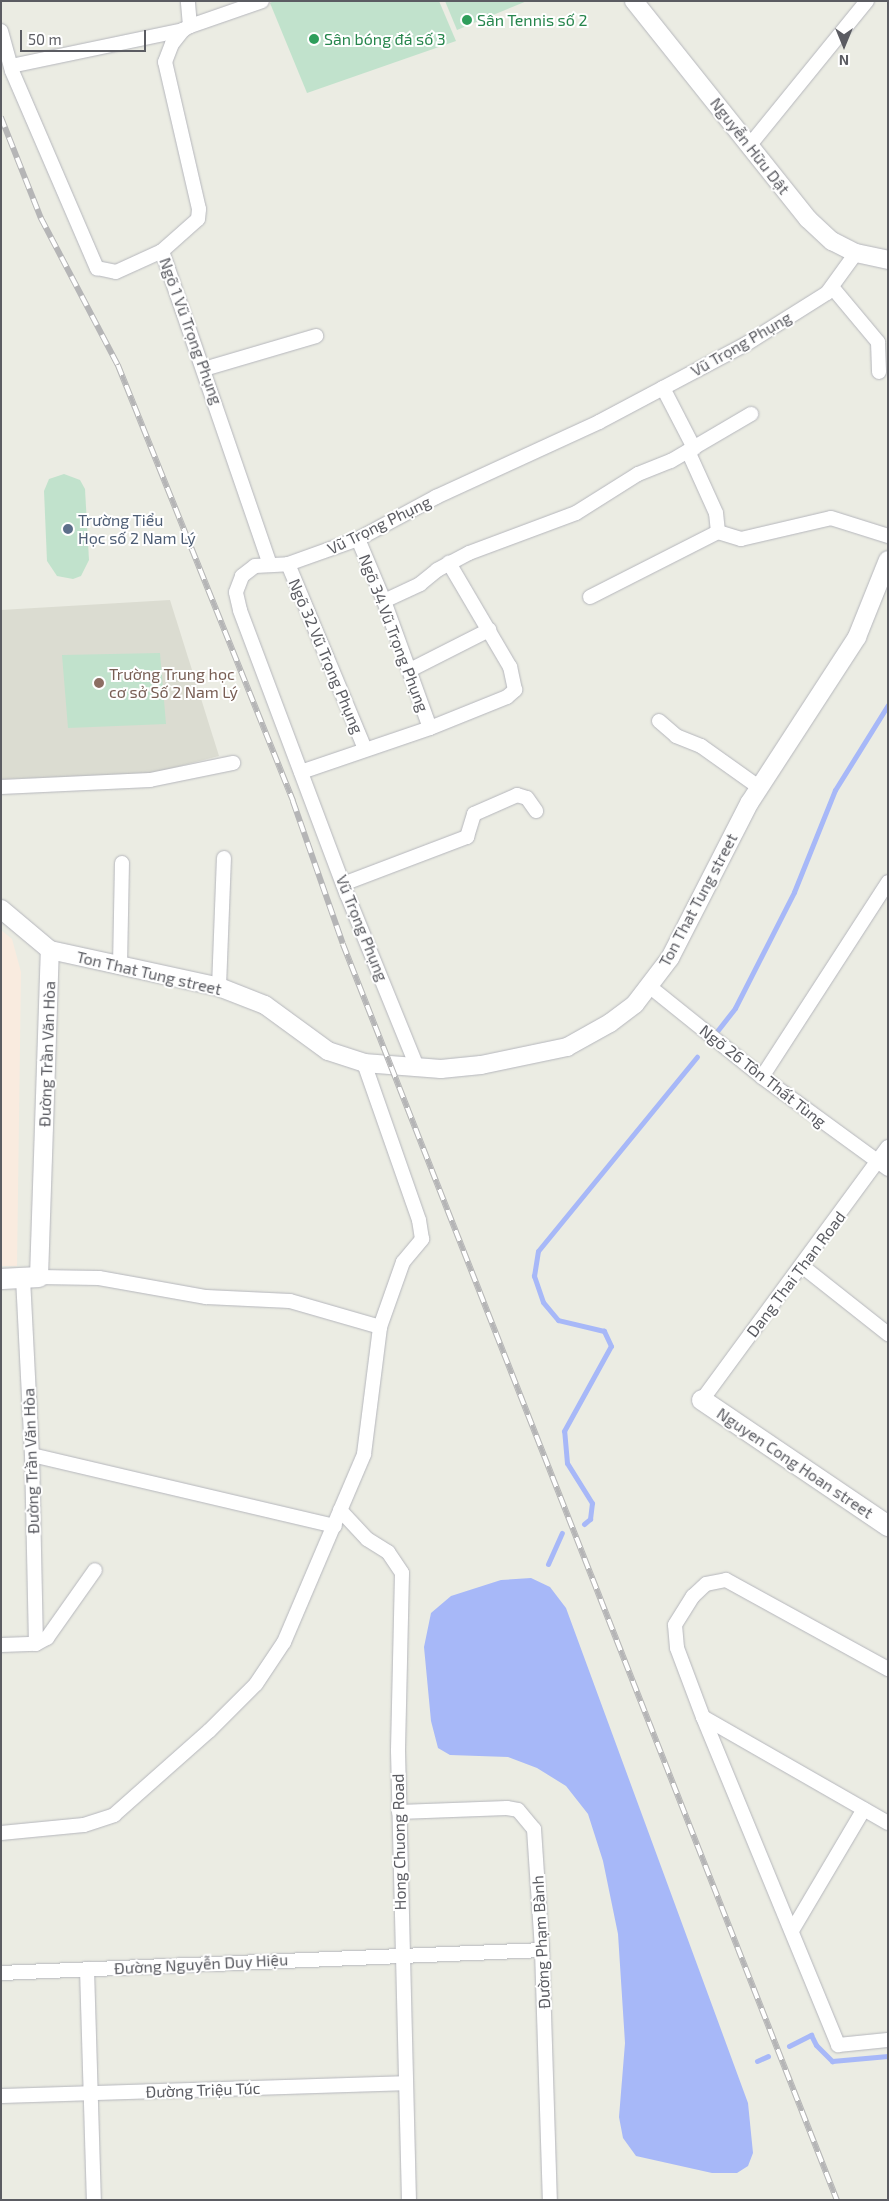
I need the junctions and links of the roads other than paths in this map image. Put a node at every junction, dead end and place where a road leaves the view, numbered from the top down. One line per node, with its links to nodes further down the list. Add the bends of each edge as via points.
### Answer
1 (188, 1): 5 (street)
2 (262, 1): 5 (street)
3 (634, 1): 8 (street, Nguyễn Hữu Dật)
4 (867, 1): 8 (street)
5 (187, 28): 7 (street); 9 (street, Ngõ 1 Vũ Trọng Phụng, via 172,44 165,62 199,209 192,227)
6 (1, 31): 7 (street)
7 (11, 66): 9 (street, via 97,268 116,272)
8 (749, 146): 10 (street, Nguyễn Hữu Dật, via 808,219 832,241)
9 (162, 250): 14 (street, Ngõ 1 Vũ Trọng Phụng)
10 (856, 253): 11 (street, Nguyễn Hữu Dật); 12 (street, Vũ Trọng Phụng)
11 (888, 260)
12 (832, 287): 15 (street, via 878,342); 16 (street, Vũ Trọng Phụng, via 746,344)
13 (316, 336): 14 (street)
14 (204, 369): 25 (street, Ngõ 1 Vũ Trọng Phụng)
15 (878, 372)
16 (663, 388): 18 (street); 21 (street, Vũ Trọng Phụng, via 599,422 436,497)
17 (751, 414): 18 (street)
18 (691, 450): 19 (street, via 716,513); 23 (street, via 638,474 576,512)
19 (718, 532): 20 (street, via 741,539 831,518); 26 (street)
20 (888, 536)
21 (358, 539): 24 (street, Vũ Trọng Phụng); 27 (street, Ngõ 34 Vũ Trọng Phụng)
22 (888, 560): 36 (street, Ton That Tung street, via 858,637)
23 (449, 563): 27 (street, via 420,584); 28 (street)
24 (288, 564): 25 (street, Vũ Trọng Phụng); 32 (street, Ngõ 32 Vũ Trọng Phụng)
25 (270, 565): 34 (street, Vũ Trọng Phụng, via 255,566 242,576 236,592)
26 (590, 596)
27 (384, 601): 29 (street, Ngõ 34 Vũ Trọng Phụng)
28 (489, 630): 29 (street); 31 (street, via 510,667 515,690 507,697)
29 (410, 670): 31 (street, Ngõ 34 Vũ Trọng Phụng)
30 (659, 721): 36 (street, via 676,736 701,746)
31 (430, 728): 32 (street)
32 (365, 749): 34 (street)
33 (233, 763): 35 (street, via 150,780)
34 (301, 772): 41 (street, Vũ Trọng Phụng)
35 (1, 787)
36 (760, 788): 45 (street, Ton That Tung street, via 670,958)
37 (536, 811): 41 (street, via 527,798 517,795 474,814 467,837)
38 (224, 858): 46 (street)
39 (122, 863): 44 (street)
40 (888, 882): 49 (street)
41 (343, 884): 48 (street, Vũ Trọng Phụng)
42 (1, 909): 43 (street, Ton That Tung street)
43 (50, 950): 44 (street, Ton That Tung street); 53 (street, Đường Trần Văn Hòa)
44 (120, 966): 46 (street, Ton That Tung street)
45 (649, 986): 48 (street, Ton That Tung street, via 635,1004 610,1023 566,1047 481,1066); 49 (street, Ngõ 26 Tôn Thất Tùng)
46 (219, 987): 47 (street, Ton That Tung street, via 265,1005 328,1051)
47 (364, 1063): 48 (street, Ton That Tung street); 55 (street, via 419,1220 422,1239 403,1262)
48 (417, 1067)
49 (762, 1078): 51 (street, Ngõ 26 Tôn Thất Tùng)
50 (888, 1147): 51 (street, Dang Thai Than Road)
51 (883, 1166): 52 (street, Dang Thai Than Road)
52 (802, 1266): 56 (street); 57 (street, Dang Thai Than Road)
53 (31, 1278): 54 (main road); 55 (street, via 99,1278 206,1297 290,1300); 58 (street, Đường Trần Văn Hòa)
54 (1, 1279)
55 (380, 1327): 59 (street, via 364,1454)
56 (888, 1334)
57 (702, 1400): 61 (main road, Nguyen Cong Hoan street)
58 (32, 1455): 60 (street); 64 (street, Đường Trần Văn Hòa)
59 (340, 1510): 60 (street); 68 (street, Hong Chuong Road, via 367,1539 388,1552 402,1573 398,1691)
60 (335, 1526): 70 (street, via 270,1666 209,1730 114,1815 84,1825)
61 (888, 1526)
62 (95, 1570): 64 (street, via 47,1638)
63 (1, 1644): 64 (street)
64 (36, 1644)
65 (888, 1669): 66 (street, via 726,1580 706,1584 693,1596 675,1625 677,1648)
66 (704, 1717): 67 (street); 71 (street)
67 (864, 1809): 69 (street); 71 (street)
68 (399, 1812): 72 (street, Đường Phạm Bành, via 518,1810 527,1819 536,1838); 73 (street, Hong Chuong Road)
69 (888, 1823)
70 (1, 1833)
71 (793, 1929): 76 (street, via 838,2045)
72 (542, 1950): 73 (street, Đường Nguyễn Duy Hiệu); 82 (street, Đường Phạm Bành)
73 (401, 1954): 74 (street, Đường Nguyễn Duy Hiệu); 77 (street, Hong Chuong Road)
74 (86, 1969): 75 (street, Đường Nguyễn Duy Hiệu); 78 (street)
75 (1, 1973)
76 (888, 2040)
77 (404, 2084): 78 (street, Đường Triệu Túc); 81 (street, Hong Chuong Road)
78 (91, 2093): 79 (street, Đường Triệu Túc); 80 (street)
79 (1, 2096)
80 (94, 2200)
81 (409, 2200)
82 (550, 2200)

